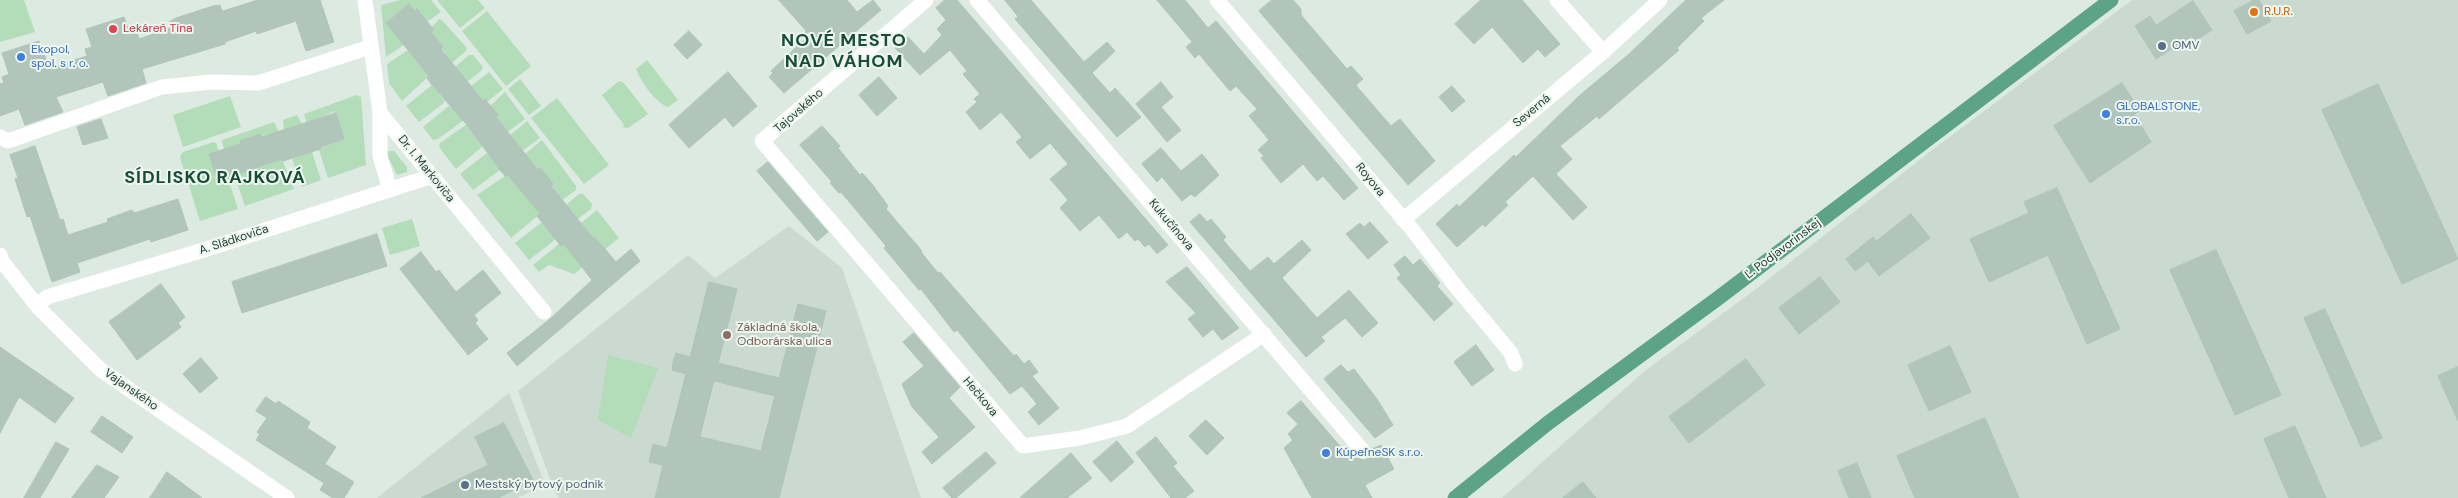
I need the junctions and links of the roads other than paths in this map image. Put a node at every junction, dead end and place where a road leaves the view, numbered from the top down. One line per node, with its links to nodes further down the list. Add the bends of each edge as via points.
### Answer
1 (365, 0): 8 (street)
2 (926, 0): 12 (street, Tajovského)
3 (977, 0): 19 (street, Kukučínova)
4 (1217, 0): 15 (street, Royova)
5 (1558, 0): 9 (street)
6 (1660, 0): 9 (street, Severná)
7 (2111, 0): 23 (main road, Ľ. Podjavorinskej, via 1548,423)
8 (370, 47): 10 (street); 11 (street, via 258,83 211,82 162,87 8,141)
9 (1603, 52): 15 (street, Severná)
10 (380, 113): 13 (street, Dr. I. Markoviča); 14 (street, via 380,156)
11 (0, 137)
12 (762, 141): 19 (street, Hečkova, via 1023,446 1080,438 1127,426)
13 (432, 176): 14 (street, A. Sládkoviča); 18 (street, Dr. I. Markoviča)
14 (390, 190): 17 (street, A. Sládkoviča, via 47,297)
15 (1402, 220): 20 (street, Royova, via 1511,353)
16 (0, 255): 17 (street, Vajanského)
17 (37, 306): 22 (street, Vajanského, via 101,370)
18 (544, 312)
19 (1264, 334): 21 (street, Kukučínova)
20 (1515, 364)
21 (1363, 451)
22 (287, 498)
23 (1455, 498)

